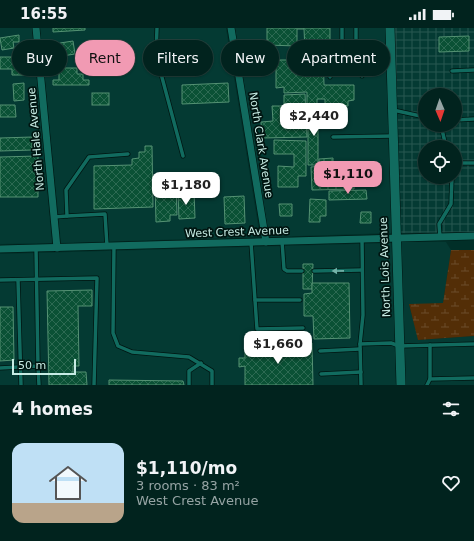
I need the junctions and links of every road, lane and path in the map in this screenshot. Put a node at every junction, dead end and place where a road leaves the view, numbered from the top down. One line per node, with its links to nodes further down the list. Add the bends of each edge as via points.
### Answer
1 (36, 28): 25 (street, North Hale Avenue)
2 (157, 28): 20 (lane, via 156,55)
3 (231, 28): 31 (street, North Clark Avenue)
4 (342, 28): 7 (lane)
5 (356, 28): 8 (lane)
6 (390, 28): 9 (street, North Lois Avenue)
7 (342, 40)
8 (356, 40)
9 (390, 40)
10 (390, 57): 13 (street, North Lois Avenue)
11 (474, 70): 12 (lane)
12 (452, 71)
13 (392, 110): 14 (lane); 17 (street, North Lois Avenue)
14 (418, 116)
15 (474, 119): 16 (lane)
16 (462, 120)
17 (393, 136): 18 (lane); 28 (street, North Lois Avenue)
18 (332, 137)
19 (128, 154): 24 (lane, via 89,157 66,190)
20 (183, 156)
21 (462, 163): 22 (lane)
22 (474, 163)
23 (452, 184): 27 (lane, via 451,204 439,224)
24 (67, 216): 25 (lane); 33 (lane, via 105,214)
25 (54, 217): 35 (street, North Hale Avenue)
26 (474, 236): 27 (street, West Crest Avenue)
27 (440, 237): 28 (street, West Crest Avenue)
28 (396, 238): 29 (street, West Crest Avenue); 49 (street, North Lois Avenue)
29 (362, 239): 32 (street, West Crest Avenue); 37 (lane)
30 (251, 242): 31 (street, West Crest Avenue); 33 (street, West Crest Avenue); 43 (lane)
31 (266, 242): 32 (street, West Crest Avenue)
32 (282, 242): 38 (lane, via 284,269)
33 (110, 246): 35 (street, West Crest Avenue); 52 (lane, via 113,333 118,346 132,352 189,357)
34 (36, 248): 35 (street, West Crest Avenue); 36 (street, West Crest Avenue); 40 (lane)
35 (57, 248)
36 (0, 249)
37 (362, 270): 39 (lane, one-way to 39); 46 (lane, via 363,315)
38 (302, 271)
39 (314, 271)
40 (37, 279): 42 (lane); 53 (lane); 62 (lane, via 97,278)
41 (0, 280): 42 (lane)
42 (18, 280): 54 (lane)
43 (256, 300): 44 (lane); 45 (lane, via 257,329)
44 (300, 300)
45 (303, 328)
46 (360, 344): 49 (lane, via 391,343); 50 (lane)
47 (474, 344): 48 (lane)
48 (430, 345): 49 (lane); 59 (lane)
49 (399, 346): 66 (street, North Lois Avenue)
50 (360, 349): 51 (lane); 56 (lane)
51 (320, 351)
52 (201, 363): 63 (lane, via 189,371); 64 (lane, via 212,371)
53 (38, 366): 54 (lane); 61 (lane)
54 (21, 367): 55 (lane); 60 (lane)
55 (0, 368)
56 (361, 372): 57 (lane); 65 (lane)
57 (321, 374)
58 (474, 378): 59 (lane)
59 (430, 379): 67 (lane)
60 (21, 385)
61 (39, 385)
62 (94, 385)
63 (189, 385)
64 (212, 385)
65 (361, 385)
66 (400, 385)
67 (427, 385)

